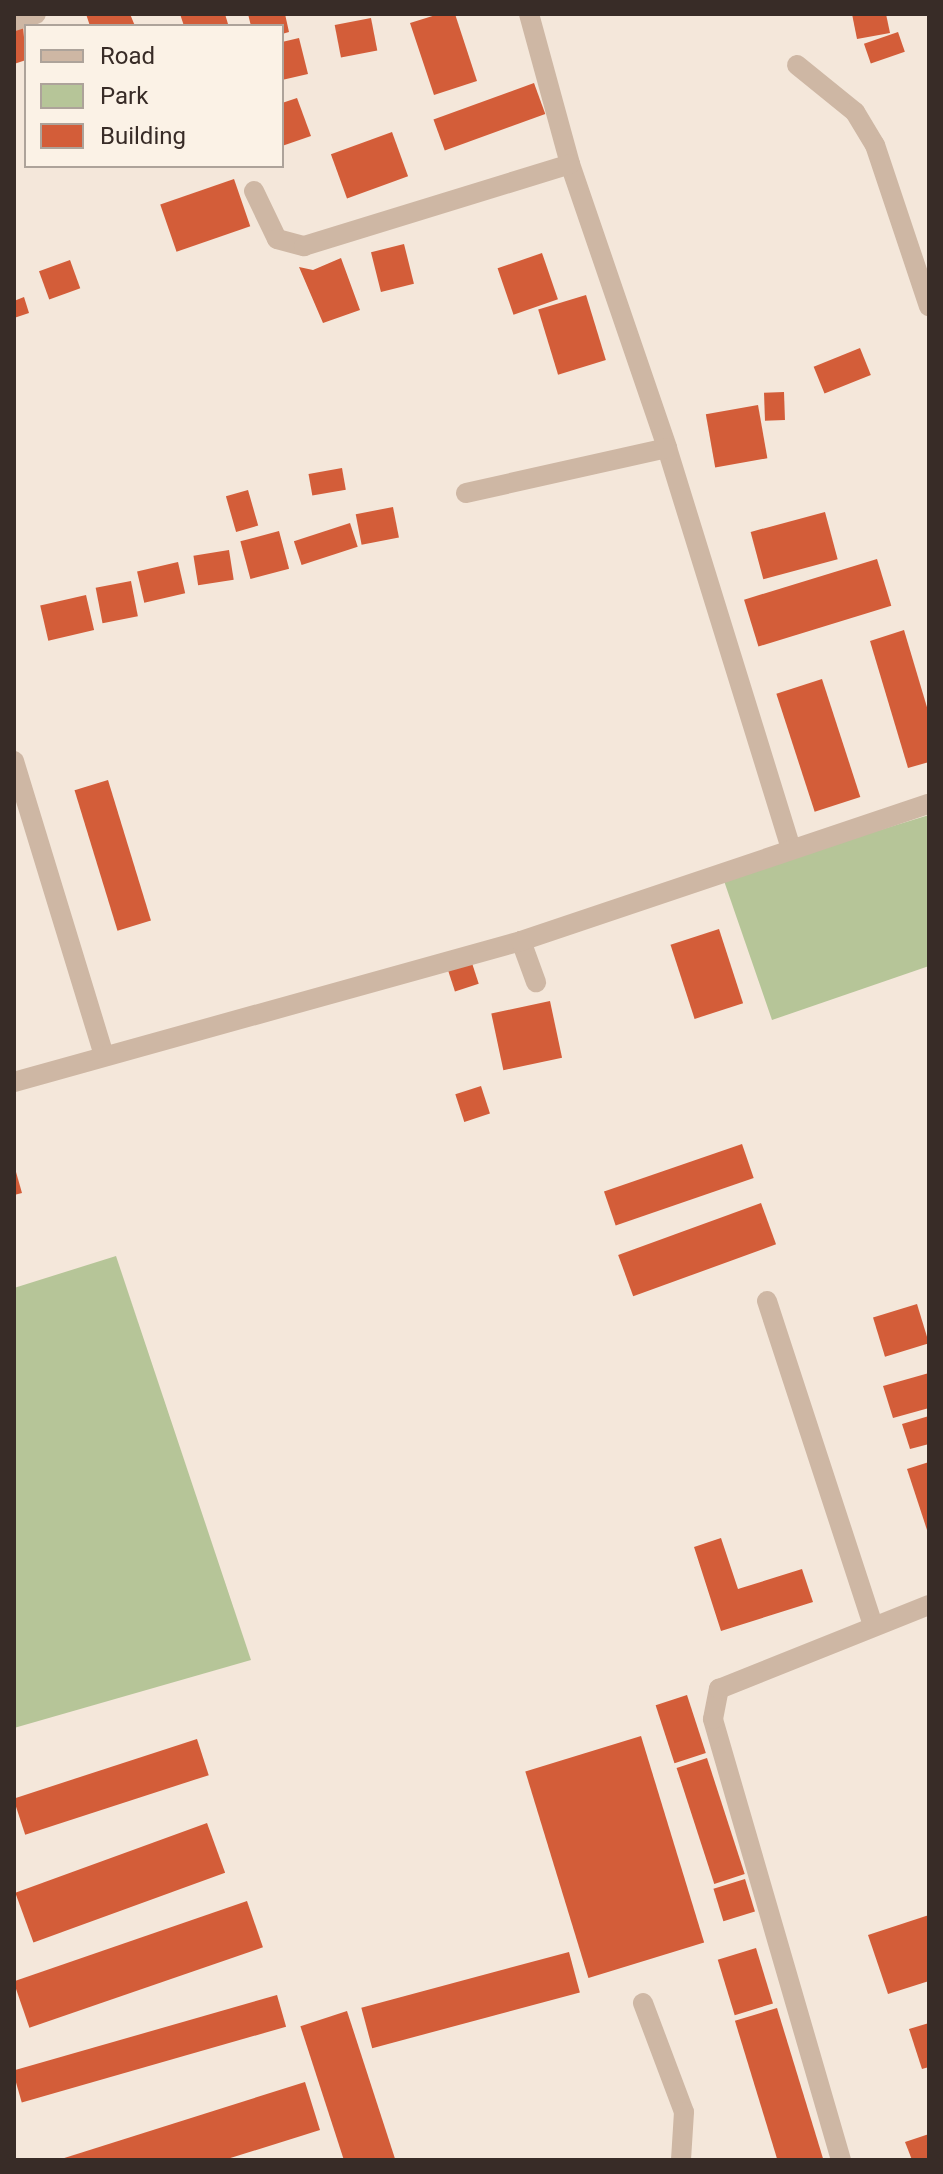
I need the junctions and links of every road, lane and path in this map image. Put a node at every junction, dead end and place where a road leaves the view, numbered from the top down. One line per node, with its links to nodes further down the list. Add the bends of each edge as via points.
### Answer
1 (36, 14): 3 (street)
2 (529, 14): 5 (street)
3 (14, 21)
4 (797, 65): 7 (street, via 855,112 875,145)
5 (570, 164): 6 (street, via 304,246 277,239); 8 (street)
6 (254, 191)
7 (929, 306)
8 (667, 448): 9 (street); 12 (street)
9 (466, 493)
10 (14, 761): 15 (street)
11 (929, 804): 12 (street)
12 (791, 849): 13 (street)
13 (521, 941): 14 (street); 15 (street)
14 (536, 982)
15 (104, 1055): 16 (street)
16 (14, 1082)
17 (767, 1301): 19 (street)
18 (929, 1605): 19 (street)
19 (872, 1623): 22 (street, via 719,1689 713,1719)
20 (643, 2003): 21 (street, via 684,2112)
21 (681, 2160)
22 (841, 2160)

